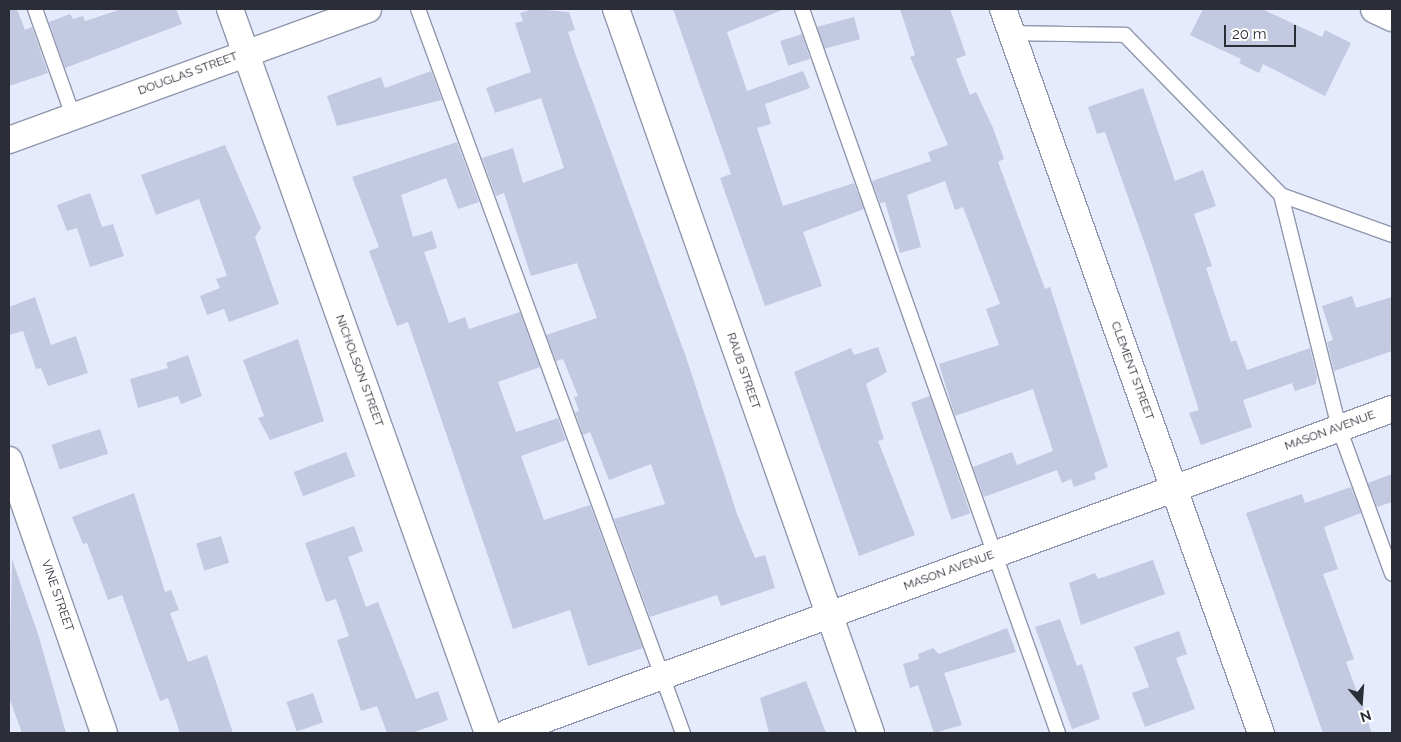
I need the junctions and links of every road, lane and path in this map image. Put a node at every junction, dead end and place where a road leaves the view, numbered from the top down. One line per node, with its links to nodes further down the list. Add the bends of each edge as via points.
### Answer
1 (35, 9): 12 (lane)
2 (230, 9): 11 (street, NICHOLSON STREET)
3 (368, 9): 11 (street, DOUGLAS STREET)
4 (418, 9): 23 (lane)
5 (616, 9): 22 (street, RAUB STREET)
6 (802, 9): 20 (lane)
7 (1003, 9): 10 (street, CLEMENT STREET)
8 (1375, 9): 9 (main road)
9 (1392, 17)
10 (1011, 33): 14 (lane, via 1125,36); 19 (street, CLEMENT STREET)
11 (246, 53): 12 (street, DOUGLAS STREET); 25 (street, NICHOLSON STREET)
12 (73, 116): 13 (street, DOUGLAS STREET)
13 (9, 140)
14 (1280, 194): 15 (lane); 17 (lane)
15 (1392, 235)
16 (1392, 409): 17 (street, MASON AVENUE)
17 (1339, 428): 19 (street, MASON AVENUE); 21 (lane)
18 (9, 460): 24 (street, VINE STREET)
19 (1173, 489): 20 (street, MASON AVENUE); 30 (street, CLEMENT STREET)
20 (995, 554): 22 (street, MASON AVENUE); 29 (lane)
21 (1392, 574)
22 (829, 615): 23 (street, MASON AVENUE); 28 (street, RAUB STREET)
23 (662, 676): 26 (street, MASON AVENUE); 27 (lane)
24 (104, 733)
25 (488, 733)
26 (507, 733)
27 (683, 733)
28 (871, 733)
29 (1058, 733)
30 (1261, 733)

